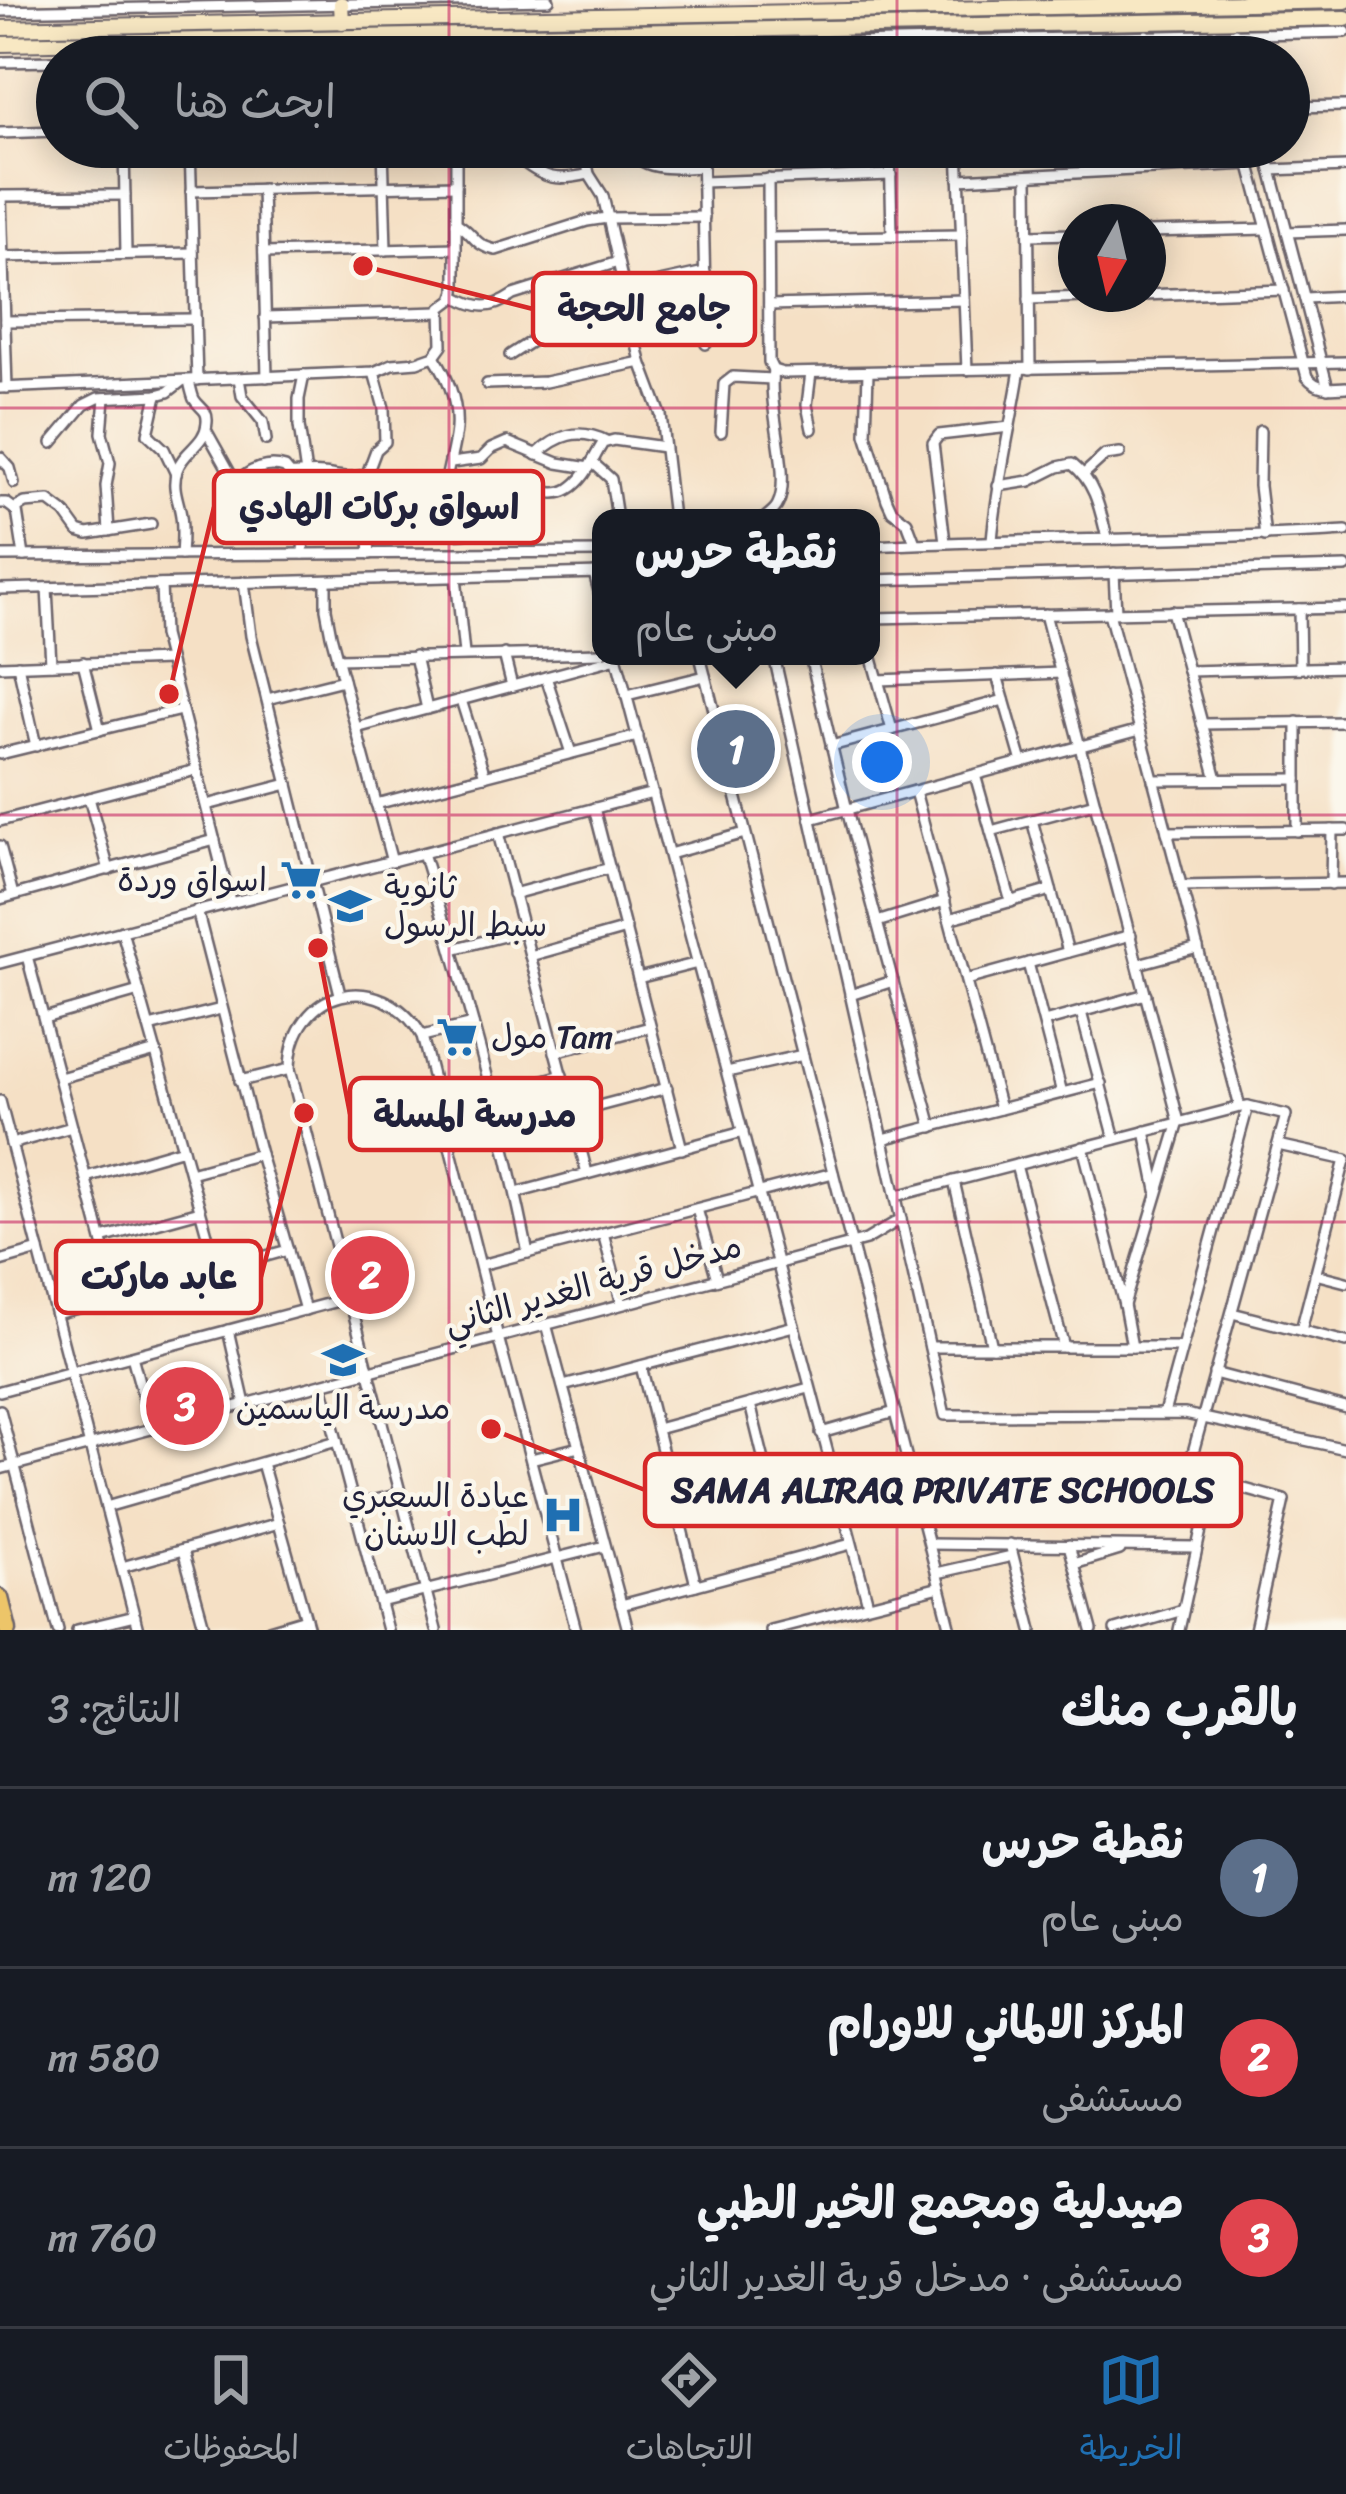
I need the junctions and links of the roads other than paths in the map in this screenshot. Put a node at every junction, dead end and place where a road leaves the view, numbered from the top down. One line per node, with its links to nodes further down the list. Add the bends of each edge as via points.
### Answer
1 (549, 0): 6 (street)
2 (1120, 0): 12 (main road)
3 (1298, 0): 7 (main road)
4 (397, 1): 6 (street); 8 (street)
5 (1346, 1): 7 (main road)
6 (441, 2): 16 (main road)
7 (1309, 2): 12 (main road)
8 (340, 4): 13 (street); 17 (main road)
9 (33, 5): 13 (street); 14 (street)
10 (976, 6): 11 (main road); 16 (main road); 19 (main road, via 983,13)
11 (1013, 6): 12 (main road); 18 (main road, via 1007,12)
12 (1100, 6)
13 (51, 10): 20 (main road)
14 (0, 11)
15 (1346, 18): 21 (main road)
16 (443, 20): 17 (main road)
17 (342, 22): 25 (main road)
18 (1014, 23): 19 (main road); 23 (main road)
19 (978, 24): 27 (main road)
20 (52, 26): 22 (main road); 24 (main road)
21 (1293, 26): 23 (main road); 26 (street); 29 (street)
22 (0, 28)
23 (1126, 30): 30 (street); 36 (street)
24 (172, 32): 25 (main road); 31 (main road)
25 (209, 32): 32 (main road)
26 (1346, 32)
27 (858, 34): 33 (main road); 34 (street); 35 (street)
28 (1215, 34): 29 (street); 30 (street)
29 (1235, 34)
30 (1146, 35)
31 (122, 36)
32 (253, 36)
33 (766, 36)
34 (826, 36)
35 (868, 36)
36 (1011, 36)
37 (36, 43): 39 (main road)
38 (0, 44): 39 (main road)
39 (22, 44): 41 (main road)
40 (0, 62): 41 (street)
41 (22, 62): 42 (street)
42 (36, 62)
43 (1346, 106): 44 (street)
44 (1310, 107)
45 (36, 132): 46 (street)
46 (0, 133)
47 (1346, 167): 60 (street)
48 (124, 168): 71 (street)
49 (190, 168): 70 (street)
50 (384, 168): 68 (street)
51 (456, 168): 67 (street)
52 (531, 168): 61 (street, via 553,178)
53 (588, 168): 61 (street)
54 (703, 168): 66 (street)
55 (891, 168): 62 (street)
56 (959, 168): 65 (street)
57 (1171, 168): 59 (street)
58 (1251, 168): 76 (street)
59 (1151, 169): 63 (street)
60 (1271, 170): 79 (street)
61 (589, 174): 74 (street)
62 (891, 175): 64 (street); 83 (street)
63 (1028, 176): 65 (street); 82 (street)
64 (769, 179): 66 (street); 84 (street)
65 (959, 179): 81 (street)
66 (703, 182): 73 (street)
67 (456, 185): 68 (street); 75 (street)
68 (385, 187): 69 (street); 86 (street)
69 (262, 189): 70 (street); 88 (street)
70 (191, 191): 87 (street)
71 (125, 195): 72 (street); 89 (street)
72 (0, 196): 90 (street)
73 (704, 217): 74 (street); 92 (street)
74 (607, 218): 75 (street, via 496,250); 91 (street)
75 (456, 223): 85 (street)
76 (1267, 230): 78 (street); 94 (street)
77 (1346, 230): 79 (street)
78 (1166, 232)
79 (1287, 232): 97 (street)
80 (1058, 234): 82 (street)
81 (962, 235): 83 (street); 99 (street)
82 (1029, 235): 98 (street)
83 (892, 236): 84 (street)
84 (769, 238): 100 (street)
85 (456, 248): 86 (street); 95 (street)
86 (386, 250): 88 (street)
87 (193, 253): 89 (street); 104 (street)
88 (264, 253): 103 (street)
89 (126, 254): 90 (street)
90 (2, 257): 105 (street)
91 (618, 262): 93 (street); 95 (street, via 498,305)
92 (705, 272): 93 (street); 106 (street)
93 (623, 290): 101 (street)
94 (1284, 290): 98 (street); 110 (street)
95 (455, 296): 102 (street)
96 (1346, 296): 97 (street)
97 (1305, 298): 111 (street)
98 (1029, 299): 113 (street)
99 (964, 300): 100 (street); 114 (street)
100 (769, 304): 119 (street)
101 (629, 310): 107 (street, via 549,330); 109 (street)
102 (440, 312): 103 (street); 108 (street, via 442,345)
103 (265, 317): 120 (street)
104 (195, 320): 105 (street); 122 (street)
105 (4, 321): 125 (street)
106 (706, 344)
107 (510, 355)
108 (434, 356): 115 (street); 141 (street, via 456,411)
109 (641, 362): 123 (street, via 545,382); 137 (street, via 662,415)
110 (1303, 362): 111 (street); 113 (street); 126 (street, via 1314,385)
111 (1322, 362): 112 (street); 126 (street)
112 (1346, 362)
113 (1025, 369): 114 (street); 129 (street)
114 (967, 370): 116 (street)
115 (374, 372): 118 (street); 146 (street, via 385,442)
116 (868, 372): 117 (street); 168 (street, via 866,434 887,500)
117 (811, 373): 119 (street); 130 (street)
118 (304, 375): 120 (street); 144 (street, via 299,426)
119 (773, 375): 133 (street, via 724,384); 155 (street)
120 (267, 377): 121 (street)
121 (239, 378): 122 (street); 134 (street)
122 (189, 381): 125 (street); 127 (street); 131 (street)
123 (487, 384)
124 (1346, 387): 126 (street)
125 (3, 388)
126 (1328, 388)
127 (157, 395): 128 (street); 143 (street, via 148,434)
128 (105, 398): 135 (street, via 84,405); 162 (street)
129 (1010, 428): 149 (street); 167 (street, via 950,432 933,443)
130 (812, 429)
131 (206, 430): 143 (street); 147 (street)
132 (1260, 431): 164 (street)
133 (721, 432)
134 (266, 440)
135 (52, 442)
136 (607, 442): 137 (street); 139 (street, via 574,433); 142 (street)
137 (664, 447): 154 (street)
138 (1120, 453): 145 (street)
139 (536, 455): 141 (street, via 507,442 481,459); 142 (street)
140 (0, 457): 148 (street)
141 (451, 463): 158 (street)
142 (590, 465): 153 (street, via 611,479); 161 (street, via 554,494 517,489)
143 (176, 474): 174 (street)
144 (306, 474): 146 (street); 147 (street, via 269,466); 171 (street)
145 (1084, 474): 149 (street, via 1072,464); 165 (street)
146 (360, 477): 152 (street)
147 (237, 483): 156 (street)
148 (14, 484)
149 (998, 486): 166 (street)
150 (0, 503): 151 (street)
151 (14, 509): 162 (street, via 49,501 78,531); 176 (street)
152 (367, 509): 157 (street); 172 (street)
153 (616, 509)
154 (672, 509)
155 (776, 509)
156 (242, 514)
157 (389, 514)
158 (444, 514): 160 (street); 161 (street, via 454,533)
159 (151, 524): 162 (street)
160 (412, 525)
161 (480, 526): 173 (street)
162 (109, 531)
163 (1346, 531): 164 (street)
164 (1265, 536): 165 (street)
165 (1107, 538): 166 (street)
166 (992, 540): 167 (street)
167 (944, 542): 168 (street)
168 (915, 543): 169 (street)
169 (880, 545)
170 (592, 552): 173 (street)
171 (303, 554): 172 (street); 174 (street)
172 (370, 554): 173 (street)
173 (485, 554)
174 (181, 555): 176 (street)
175 (0, 556): 176 (street)
176 (24, 556)
177 (1346, 567): 179 (street)
178 (592, 573): 180 (street)
179 (1114, 573): 182 (street); 190 (street)
180 (456, 577): 181 (street); 194 (street)
181 (326, 580): 183 (street); 198 (street)
182 (880, 580)
183 (244, 582): 184 (street); 220 (street)
184 (161, 585): 185 (street); 197 (street)
185 (47, 588): 186 (street); 200 (street)
186 (0, 589)
187 (1346, 608): 188 (street)
188 (1299, 609): 189 (street); 209 (street)
189 (1172, 611): 190 (street); 211 (street)
190 (1113, 612): 191 (street); 231 (street)
191 (1045, 614): 192 (street); 212 (street)
192 (880, 618)
193 (592, 653): 195 (street)
194 (464, 654): 195 (street); 196 (street)
195 (504, 654): 218 (street)
196 (415, 656): 198 (street); 223 (street)
197 (169, 659): 199 (street); 224 (street)
198 (337, 659): 216 (street)
199 (83, 662): 200 (street); 229 (street)
200 (51, 664): 202 (street)
201 (592, 664): 215 (street)
202 (18, 665): 208 (street); 233 (street)
203 (618, 665): 219 (street)
204 (702, 665): 214 (street)
205 (776, 665): 254 (street)
206 (812, 665): 234 (street)
207 (874, 665): 217 (street)
208 (0, 666)
209 (1300, 668): 210 (street); 211 (street)
210 (1346, 668)
211 (1188, 670): 227 (street)
212 (1061, 673): 213 (street); 235 (street)
213 (997, 675): 217 (street); 222 (street)
214 (705, 676): 219 (street); 263 (street)
215 (546, 677): 218 (street); 237 (street)
216 (343, 680): 220 (street); 228 (street)
217 (878, 680): 230 (street)
218 (512, 686): 221 (street)
219 (627, 695): 232 (street)
220 (266, 700): 245 (street)
221 (461, 700): 223 (street); 241 (street)
222 (1004, 700): 230 (street); 238 (street)
223 (427, 709): 228 (street)
224 (182, 710): 229 (street); 239 (street)
225 (1297, 722): 226 (street); 227 (street); 243 (street)
226 (1346, 722)
227 (1202, 724): 242 (street)
228 (356, 728): 250 (street)
229 (100, 730): 233 (street)
230 (892, 730): 234 (street)
231 (1140, 730): 235 (street); 244 (street)
232 (638, 736): 237 (street); 247 (street)
233 (36, 746): 236 (street)
234 (831, 746): 253 (street)
235 (1080, 746): 238 (street); 249 (street)
236 (0, 754)
237 (571, 754): 241 (street)
238 (1022, 762): 240 (street)
239 (196, 770): 248 (street); 251 (street)
240 (976, 775): 246 (street); 260 (street)
241 (485, 776): 250 (street)
242 (1217, 779): 243 (street); 244 (street)
243 (1297, 779): 257 (street)
244 (1154, 780): 261 (street)
245 (287, 784): 251 (street); 271 (street)
246 (915, 791): 253 (street); 280 (street)
247 (652, 793): 252 (street); 267 (street)
248 (89, 798): 256 (street); 270 (street)
249 (1096, 803): 255 (street); 288 (street)
250 (376, 804): 268 (street)
251 (207, 805): 264 (street)
252 (594, 808): 262 (street); 269 (street)
253 (847, 809): 254 (street); 284 (street)
254 (811, 819): 303 (street)
255 (1032, 820): 260 (street); 275 (street)
256 (0, 821)
257 (1297, 830): 258 (street); 261 (street)
258 (1331, 830): 259 (street); 273 (street)
259 (1346, 830)
260 (991, 831): 281 (street)
261 (1167, 832): 274 (street)
262 (498, 833): 266 (street); 276 (street)
263 (745, 833): 267 (street); 315 (street)
264 (215, 840): 270 (street); 279 (street)
265 (0, 846): 277 (street)
266 (424, 853): 268 (street); 290 (street)
267 (669, 854): 295 (street)
268 (392, 862): 271 (street)
269 (610, 868): 276 (street); 285 (street)
270 (109, 870): 277 (street)
271 (312, 882): 279 (street); 302 (street)
272 (1346, 883): 273 (street)
273 (1331, 884): 274 (street)
274 (1181, 886): 289 (street)
275 (1051, 890): 281 (street); 291 (street)
276 (513, 894): 287 (street)
277 (13, 895): 278 (street)
278 (0, 899)
279 (230, 901): 282 (street)
280 (944, 901): 283 (street); 284 (street)
281 (1011, 902): 283 (street)
282 (197, 910): 286 (street); 305 (street)
283 (950, 920): 299 (street)
284 (877, 922): 300 (street)
285 (626, 929): 293 (street); 298 (street)
286 (122, 931): 292 (street); 301 (street)
287 (524, 931): 290 (street); 293 (street)
288 (1131, 935): 291 (street); 297 (street)
289 (1198, 948): 297 (street); 326 (street)
290 (453, 949): 309 (street)
291 (1068, 952): 296 (street)
292 (27, 956): 294 (street); 307 (street)
293 (530, 956): 314 (street)
294 (0, 963)
295 (698, 963): 298 (street); 317 (street)
296 (1028, 963): 299 (street); 308 (street)
297 (1138, 964): 304 (street)
298 (638, 978): 311 (street)
299 (966, 980): 327 (street)
300 (893, 981): 303 (street); 330 (street)
301 (139, 991): 307 (street); 310 (street)
302 (340, 994): 312 (street, via 394,1006); 316 (street, via 309,1017)
303 (850, 994): 334 (street)
304 (1146, 994): 306 (street); 329 (street)
305 (221, 1009): 310 (street); 320 (street)
306 (1081, 1012): 308 (street); 321 (street)
307 (44, 1018): 319 (street)
308 (1044, 1022): 323 (street)
309 (473, 1024): 312 (street); 324 (street)
310 (149, 1027): 313 (street)
311 (650, 1027): 314 (street); 322 (street)
312 (422, 1036): 366 (street)
313 (156, 1051): 319 (street); 340 (street)
314 (555, 1052): 318 (street)
315 (803, 1055): 317 (street); 346 (street)
316 (290, 1069): 320 (street); 372 (street)
317 (727, 1072): 333 (street)
318 (562, 1075): 324 (street); 328 (street)
319 (60, 1078): 331 (street)
320 (241, 1081): 341 (street)
321 (1100, 1083): 323 (street); 335 (street)
322 (667, 1088): 328 (street); 339 (street)
323 (1062, 1093): 327 (street)
324 (491, 1095): 349 (street)
325 (0, 1101): 336 (street)
326 (1244, 1107): 329 (street); 337 (street, via 1286,1115); 388 (street)
327 (1000, 1109): 330 (street)
328 (572, 1113): 345 (street)
329 (1180, 1122): 332 (street); 352 (street)
330 (932, 1126): 334 (street)
331 (72, 1127): 336 (street); 347 (street)
332 (1145, 1131): 335 (street); 352 (street)
333 (743, 1132): 339 (street); 350 (street)
334 (883, 1139): 351 (street)
335 (1115, 1139): 338 (street)
336 (11, 1144): 361 (street)
337 (1278, 1145): 342 (street); 376 (street)
338 (1083, 1147): 343 (street); 374 (street)
339 (682, 1149): 345 (street)
340 (183, 1150): 344 (street); 347 (street)
341 (260, 1154): 344 (street); 362 (street)
342 (1345, 1160): 356 (street)
343 (1016, 1165): 348 (street); 386 (street)
344 (190, 1173): 354 (street)
345 (587, 1173): 349 (street)
346 (833, 1173): 350 (street); 360 (street)
347 (86, 1178): 359 (street)
348 (954, 1181): 351 (street); 385 (street)
349 (516, 1192): 363 (street)
350 (759, 1192): 353 (street); 365 (street)
351 (896, 1196): 355 (street)
352 (1158, 1196): 374 (street)
353 (698, 1209): 358 (street); 369 (street)
354 (200, 1211): 359 (street); 367 (street)
355 (901, 1219): 360 (street, مدخل قرية الغدير الثاني); 384 (street)
356 (1328, 1222): 357 (street); 368 (street)
357 (1346, 1226)
358 (603, 1233): 363 (street); 373 (street)
359 (102, 1238): 371 (street)
360 (851, 1244): 365 (street, مدخل قرية الغدير الثاني); 402 (street)
361 (39, 1250): 364 (street); 377 (street)
362 (288, 1250): 367 (street); 375 (street)
363 (528, 1253): 366 (street)
364 (0, 1261)
365 (778, 1263): 369 (street, مدخل قرية الغدير الثاني); 379 (street)
366 (481, 1265): 382 (street)
367 (217, 1270): 371 (street)
368 (1315, 1274): 370 (street); 381 (street)
369 (717, 1279): 373 (street, مدخل قرية الغدير الثاني)
370 (1346, 1282)
371 (117, 1297): 377 (street)
372 (349, 1298): 375 (street); 392 (street)
373 (622, 1304): 378 (street, مدخل قرية الغدير الثاني)
374 (1124, 1305): 387 (street)
375 (305, 1310): 380 (street)
376 (1232, 1313): 381 (street); 393 (street)
377 (56, 1314): 391 (street)
378 (546, 1324): 382 (street, مدخل قرية الغدير الثاني); 395 (street)
379 (794, 1325): 390 (street); 396 (street)
380 (228, 1330): 389 (street); 398 (street)
381 (1301, 1330): 383 (street)
382 (498, 1337): 392 (street, مدخل قرية الغدير الثاني); 412 (street)
383 (1346, 1342)
384 (930, 1347): 385 (street); 403 (street, via 945,1414)
385 (992, 1347): 386 (street)
386 (1064, 1347): 387 (street)
387 (1132, 1347): 388 (street)
388 (1182, 1347): 403 (street)
389 (132, 1356): 391 (street); 405 (street)
390 (641, 1366): 395 (street); 406 (street)
391 (71, 1372): 397 (street); 409 (street)
392 (368, 1372): 394 (street, مدخل قرية الغدير الثاني); 420 (street)
393 (1214, 1373): 400 (street); 404 (street)
394 (322, 1384): 398 (street, مدخل قرية الغدير الثاني); 408 (street)
395 (563, 1386): 410 (street)
396 (809, 1388): 399 (street); 407 (street)
397 (0, 1391)
398 (245, 1404): 405 (street, مدخل قرية الغدير الثاني)
399 (750, 1404): 406 (street); 421 (street)
400 (1346, 1408)
401 (0, 1410): 415 (street)
402 (895, 1412): 407 (street); 414 (street)
403 (1164, 1413): 404 (street)
404 (1202, 1417): 411 (street); 417 (street)
405 (152, 1429): 409 (street, مدخل قرية الغدير الثاني)
406 (657, 1429): 425 (street)
407 (821, 1433): 419 (street)
408 (337, 1442): 413 (street); 422 (street)
409 (90, 1445): 415 (street, مدخل قرية الغدير الثاني); 423 (street)
410 (579, 1448): 412 (street); 429 (street)
411 (1346, 1450)
412 (531, 1459): 434 (street)
413 (262, 1463): 423 (street); 424 (street)
414 (910, 1465): 417 (street); 427 (street)
415 (14, 1466): 416 (street, مدخل قرية الغدير الثاني); 449 (street)
416 (0, 1469)
417 (1186, 1474): 418 (street)
418 (1212, 1480): 431 (street); 464 (street, via 1284,1500)
419 (835, 1484): 421 (street); 426 (street)
420 (400, 1494): 422 (street); 440 (street)
421 (774, 1501): 425 (street)
422 (355, 1505): 442 (street)
423 (106, 1507): 436 (street)
424 (279, 1523): 432 (street); 447 (street)
425 (680, 1523): 438 (street)
426 (851, 1544): 438 (street); 443 (street)
427 (930, 1544): 433 (street); 437 (street)
428 (1069, 1545): 430 (street); 433 (street); 435 (street)
429 (605, 1546): 434 (street); 444 (street)
430 (1134, 1546): 431 (street); 435 (street)
431 (1197, 1546): 445 (street)
432 (183, 1550): 436 (street); 452 (street)
433 (1011, 1550): 437 (street); 460 (street)
434 (557, 1558): 440 (street); 456 (street)
435 (1074, 1564): 461 (street)
436 (122, 1567): 446 (street)
437 (937, 1574): 439 (street)
438 (695, 1586): 444 (street)
439 (940, 1587): 443 (street); 459 (street)
440 (426, 1590): 442 (street); 455 (street)
441 (0, 1598): 448 (highway)
442 (380, 1602): 454 (street)
443 (868, 1604): 458 (street)
444 (622, 1605): 457 (street)
445 (1184, 1610): 462 (street); 463 (street)
446 (135, 1616): 450 (street); 451 (street)
447 (307, 1624): 453 (street)
448 (8, 1630)
449 (58, 1630)
450 (77, 1630)
451 (138, 1630)
452 (205, 1630)
453 (269, 1630)
454 (387, 1630)
455 (436, 1630)
456 (576, 1630)
457 (628, 1630)
458 (770, 1630)
459 (952, 1630)
460 (1032, 1630)
461 (1092, 1630)
462 (1115, 1630)
463 (1179, 1630)
464 (1255, 1630)

